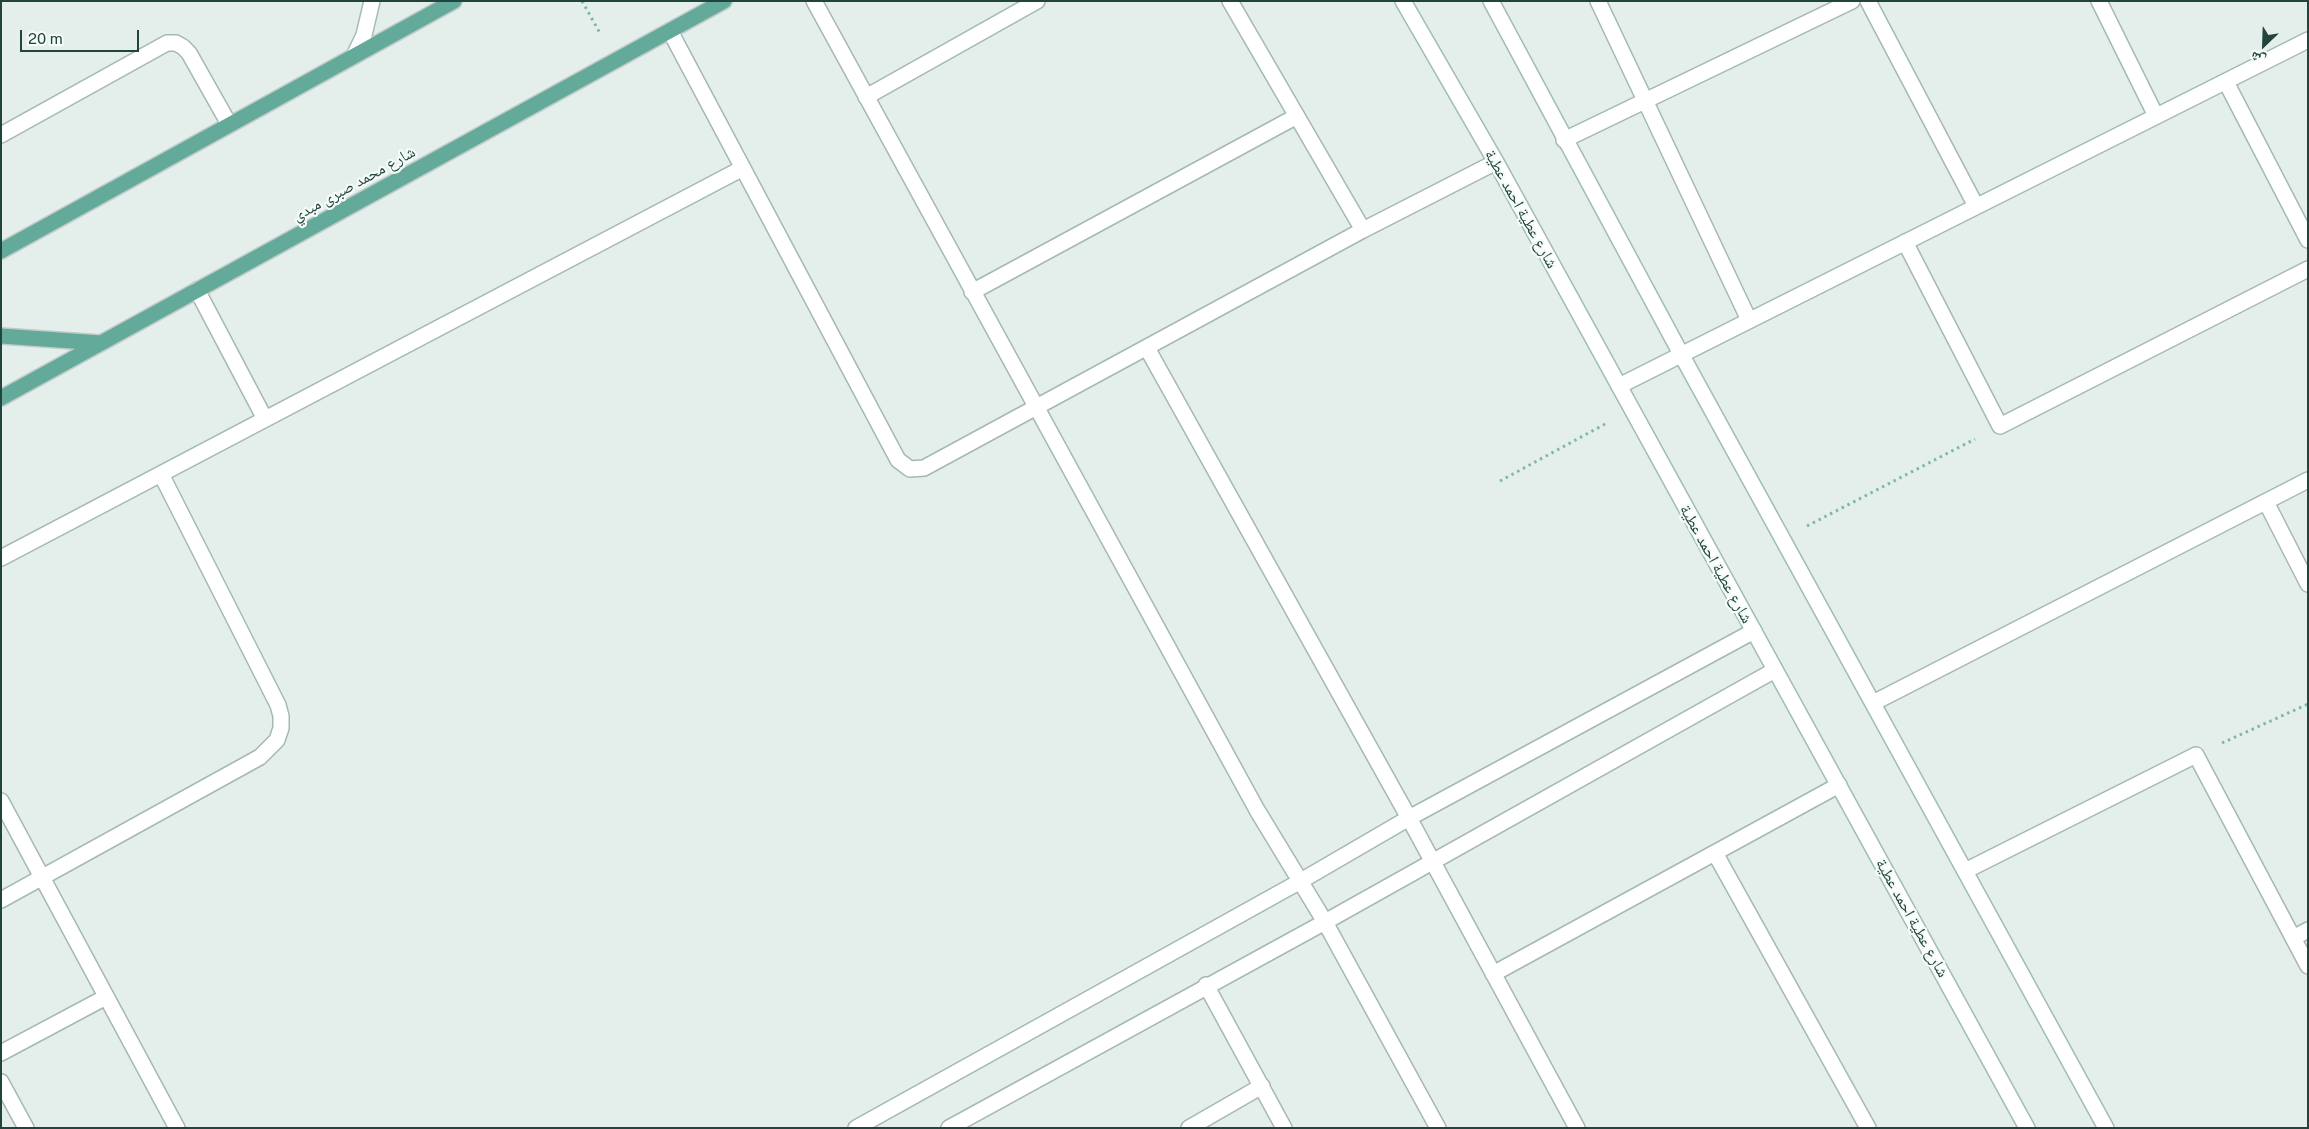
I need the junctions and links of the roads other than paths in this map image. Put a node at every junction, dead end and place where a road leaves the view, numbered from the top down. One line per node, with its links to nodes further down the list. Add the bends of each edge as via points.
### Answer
1 (372, 1): 15 (street, via 364,35)
2 (454, 1): 15 (main road)
3 (724, 1): 13 (main road, شارع محمد صبرى مبدي)
4 (814, 1): 17 (street)
5 (1036, 1): 17 (street)
6 (1230, 1): 19 (street)
7 (1403, 1): 24 (street, شارع عطية احمد عطية)
8 (1491, 1): 23 (street)
9 (1598, 1): 18 (street)
10 (1852, 1): 18 (street)
11 (1868, 1): 26 (street)
12 (2099, 1): 20 (street)
13 (670, 30): 25 (street); 32 (main road, شارع محمد صبرى مبدي)
14 (2308, 40): 16 (street)
15 (354, 56): 21 (main road)
16 (2226, 82): 20 (street); 28 (street)
17 (866, 97): 33 (street)
18 (1645, 101): 23 (street); 34 (street)
19 (1297, 116): 27 (street); 33 (street)
20 (2156, 116): 26 (street)
21 (229, 124): 22 (street, via 189,52 183,46 168,43); 30 (main road)
22 (1, 135)
23 (1564, 140): 38 (street)
24 (1496, 162): 27 (street); 39 (street, شارع عطية احمد عطية)
25 (743, 168): 41 (street, via 903,465 917,470 924,468); 42 (street)
26 (1976, 206): 29 (street)
27 (1362, 230): 37 (street)
28 (2308, 240)
29 (1905, 242): 31 (street, via 2000,426); 34 (street)
30 (1, 251)
31 (2308, 269)
32 (197, 290): 36 (main road, شارع محمد صبرى مبدي); 42 (street)
33 (972, 292): 41 (street)
34 (1749, 320): 38 (street)
35 (1, 336): 36 (main road)
36 (101, 342): 40 (main road, شارع محمد صبرى مبدي)
37 (1147, 348): 41 (street); 53 (street)
38 (1681, 354): 39 (street); 50 (street)
39 (1619, 386): 48 (street, شارع عطية احمد عطية)
40 (1, 398)
41 (1036, 407): 58 (street)
42 (265, 419): 43 (street)
43 (160, 474): 46 (street); 57 (street, via 278,705 281,728 277,740 260,757)
44 (2308, 480): 45 (street)
45 (2266, 502): 47 (street); 50 (street)
46 (1, 558)
47 (2308, 584)
48 (1754, 632): 49 (street, شارع عطية احمد عطية); 53 (street)
49 (1775, 670): 51 (street, شارع عطية احمد عطية); 55 (street)
50 (1873, 703): 56 (street)
51 (1839, 785): 54 (street); 79 (street, شارع عطية احمد عطية)
52 (1, 801): 57 (street)
53 (1409, 818): 55 (street); 58 (street)
54 (1715, 853): 64 (street); 78 (street)
55 (1432, 861): 60 (street); 64 (street)
56 (1965, 871): 62 (street, via 2196,755); 80 (street)
57 (42, 877): 59 (street); 66 (street)
58 (1299, 882): 60 (street); 72 (street)
59 (1, 900)
60 (1325, 922): 65 (street); 76 (street)
61 (2308, 930): 62 (street)
62 (2293, 938): 63 (street)
63 (2308, 966)
64 (1493, 974): 77 (street)
65 (1206, 985): 69 (street); 73 (street)
66 (106, 997): 67 (street); 71 (street)
67 (1, 1053)
68 (1, 1082): 70 (street)
69 (1262, 1086): 74 (street); 75 (street)
70 (26, 1128)
71 (177, 1128)
72 (856, 1128)
73 (949, 1128)
74 (1189, 1128)
75 (1284, 1128)
76 (1438, 1128)
77 (1577, 1128)
78 (1868, 1128)
79 (2027, 1128)
80 (2106, 1128)

